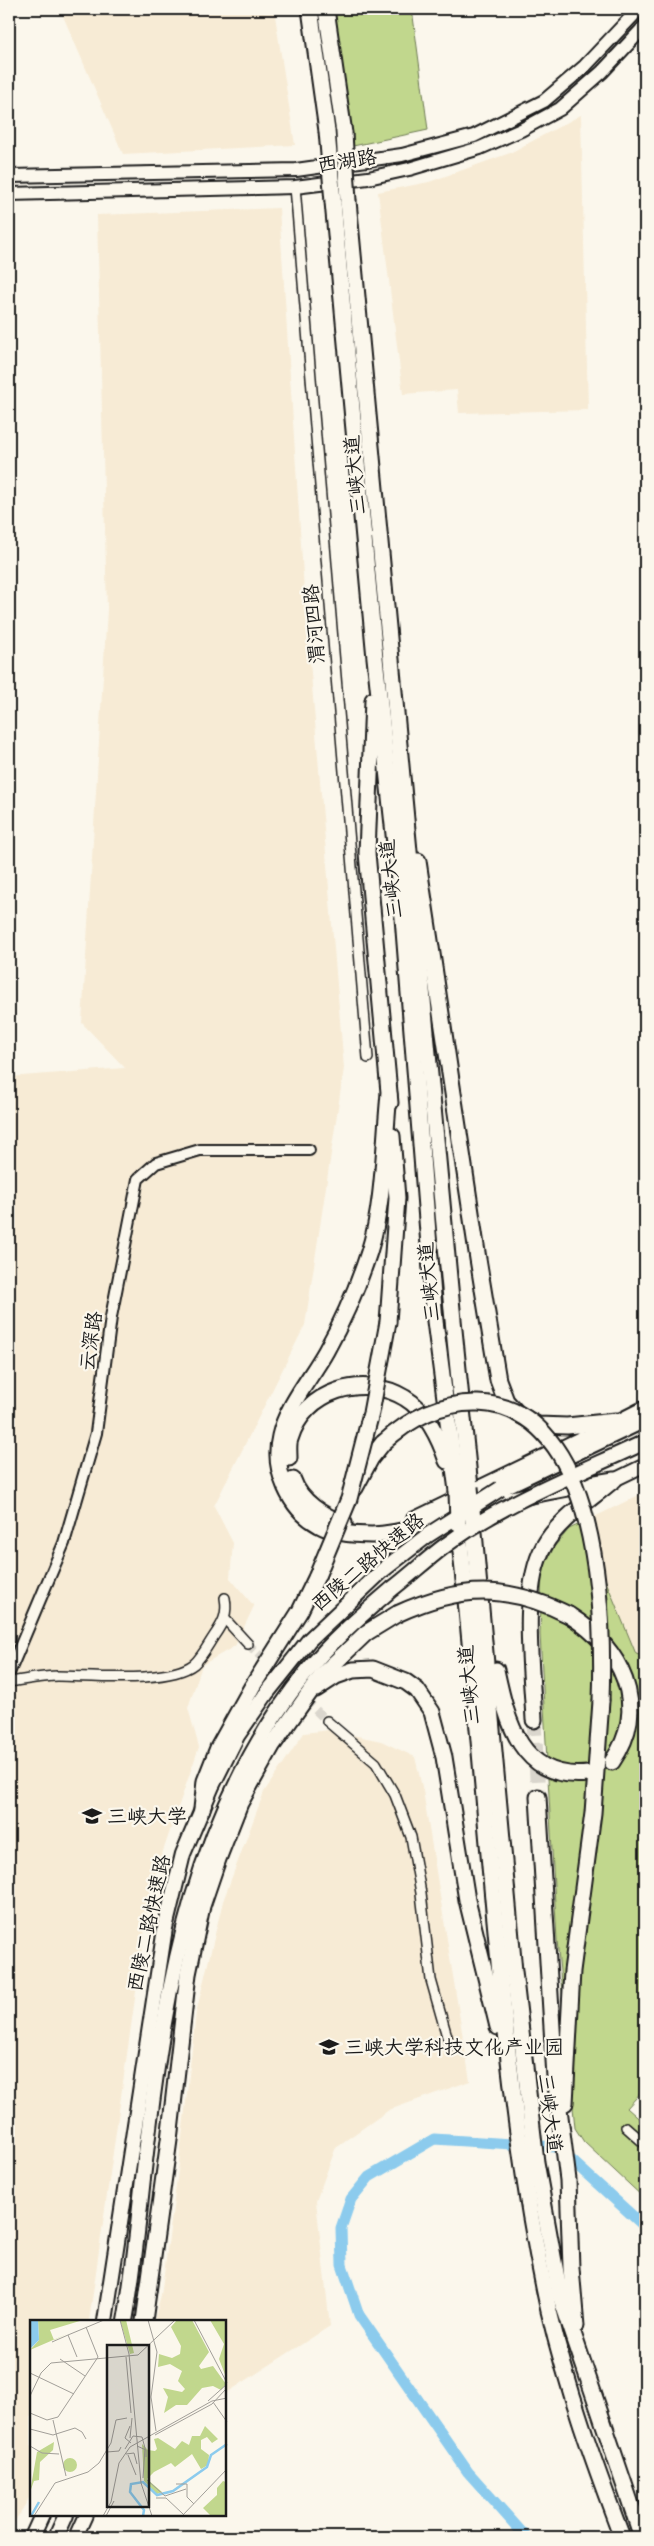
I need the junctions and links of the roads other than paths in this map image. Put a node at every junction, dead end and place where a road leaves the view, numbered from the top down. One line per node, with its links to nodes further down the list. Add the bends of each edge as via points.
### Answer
1 (310, 9): 8 (highway, 三峡大道, bridge, via 327,131)
2 (326, 9): 9 (highway, 三峡大道, bridge, via 344,133)
3 (639, 9): 5 (main road, 西湖路, via 585,66 544,101 474,136 402,155 296,170)
4 (645, 26): 6 (main road, 西湖路, via 602,72 560,109 521,130 480,148 409,169)
5 (9, 176)
6 (295, 187): 7 (main road, 西湖路); 10 (street, 渭河四路)
7 (9, 194)
8 (375, 658): 11 (highway, via 367,853); 20 (highway, 三峡大道, via 403,918 435,1320)
9 (400, 761): 15 (highway, via 426,904 498,1380 506,1401 518,1414 538,1425); 20 (highway, 三峡大道)
10 (368, 1058)
11 (389, 1094): 21 (highway, via 376,1229 347,1310 290,1410 280,1436 278,1457 281,1475 288,1494 300,1511 320,1526 353,1534 372,1535 436,1522); 22 (highway, bridge, via 397,1198 388,1322 371,1413)
12 (309, 1150): 27 (street, 云深路, via 200,1150 156,1163 138,1179 111,1317 96,1433 64,1543)
13 (645, 1407): 15 (main road)
14 (645, 1420): 35 (highway, 西陵二路快速路, bridge, via 481,1499 383,1570 309,1640 266,1694 237,1736)
15 (616, 1422): 16 (main road)
16 (582, 1439): 20 (highway, via 411,1522 379,1526 349,1525 326,1518 296,1490 288,1464 290,1439 311,1404 325,1394 354,1387 379,1387 406,1398 423,1415)
17 (645, 1442): 21 (highway, 西陵二路快速路, bridge)
18 (645, 1465): 19 (main road)
19 (614, 1480): 21 (highway); 30 (highway, via 561,1523 544,1546 534,1569 530,1618)
20 (463, 1489): 23 (highway, 三峡大道, bridge, via 473,1521); 37 (highway, 三峡大道, bridge, via 458,1523)
21 (536, 1493): 44 (highway, 西陵二路快速路, bridge, via 498,1512 443,1547 338,1638 279,1709 244,1767 223,1811 190,1903 172,1974)
22 (349, 1499): 35 (highway, bridge, via 300,1611 218,1748 205,1781); 41 (highway, bridge, via 371,1458 397,1430 425,1413 468,1403 508,1408 524,1415 542,1430 567,1468 583,1514 602,1618 601,1701 593,1813 572,1971)
23 (479, 1569): 33 (highway, via 496,1669 511,1729 525,1752 544,1766 572,1776); 38 (highway, 三峡大道, via 514,1971)
24 (224, 1598): 25 (street, via 227,1609)
25 (224, 1619): 26 (street); 28 (street, via 194,1664 177,1672 125,1677 56,1676)
26 (248, 1644)
27 (9, 1673)
28 (9, 1682)
29 (295, 1712): 32 (highway, bridge, via 336,1660 366,1633 397,1614 446,1596 478,1591 511,1593 568,1615 609,1648 628,1694 627,1726); 37 (highway, via 315,1690 336,1676 353,1670 373,1670 394,1676 417,1690 425,1700 438,1730 467,1900); 45 (highway, via 240,1803 202,1906 188,1974 170,2140)
30 (534, 1720)
31 (327, 1721): 36 (street, via 376,1763 395,1795 411,1837 431,1980)
32 (612, 1762)
33 (588, 1774)
34 (538, 1797): 41 (highway, via 555,2077)
35 (202, 1809): 43 (highway, 西陵二路快速路, via 183,1854 163,1937)
36 (450, 2047)
37 (508, 2065): 38 (highway, 三峡大道)
38 (519, 2086): 42 (highway, 三峡大道)
39 (626, 2127): 40 (street)
40 (645, 2144)
41 (564, 2145): 46 (highway)
42 (529, 2162): 46 (highway, 三峡大道, via 560,2295); 53 (highway, 三峡大道, via 550,2312 587,2444)
43 (105, 2320)
44 (125, 2320)
45 (144, 2320)
46 (579, 2355): 54 (highway, 三峡大道)
47 (42, 2516): 50 (highway)
48 (66, 2516): 51 (highway)
49 (86, 2516): 52 (main road)
50 (32, 2537)
51 (56, 2537)
52 (76, 2537)
53 (622, 2537)
54 (642, 2537)

